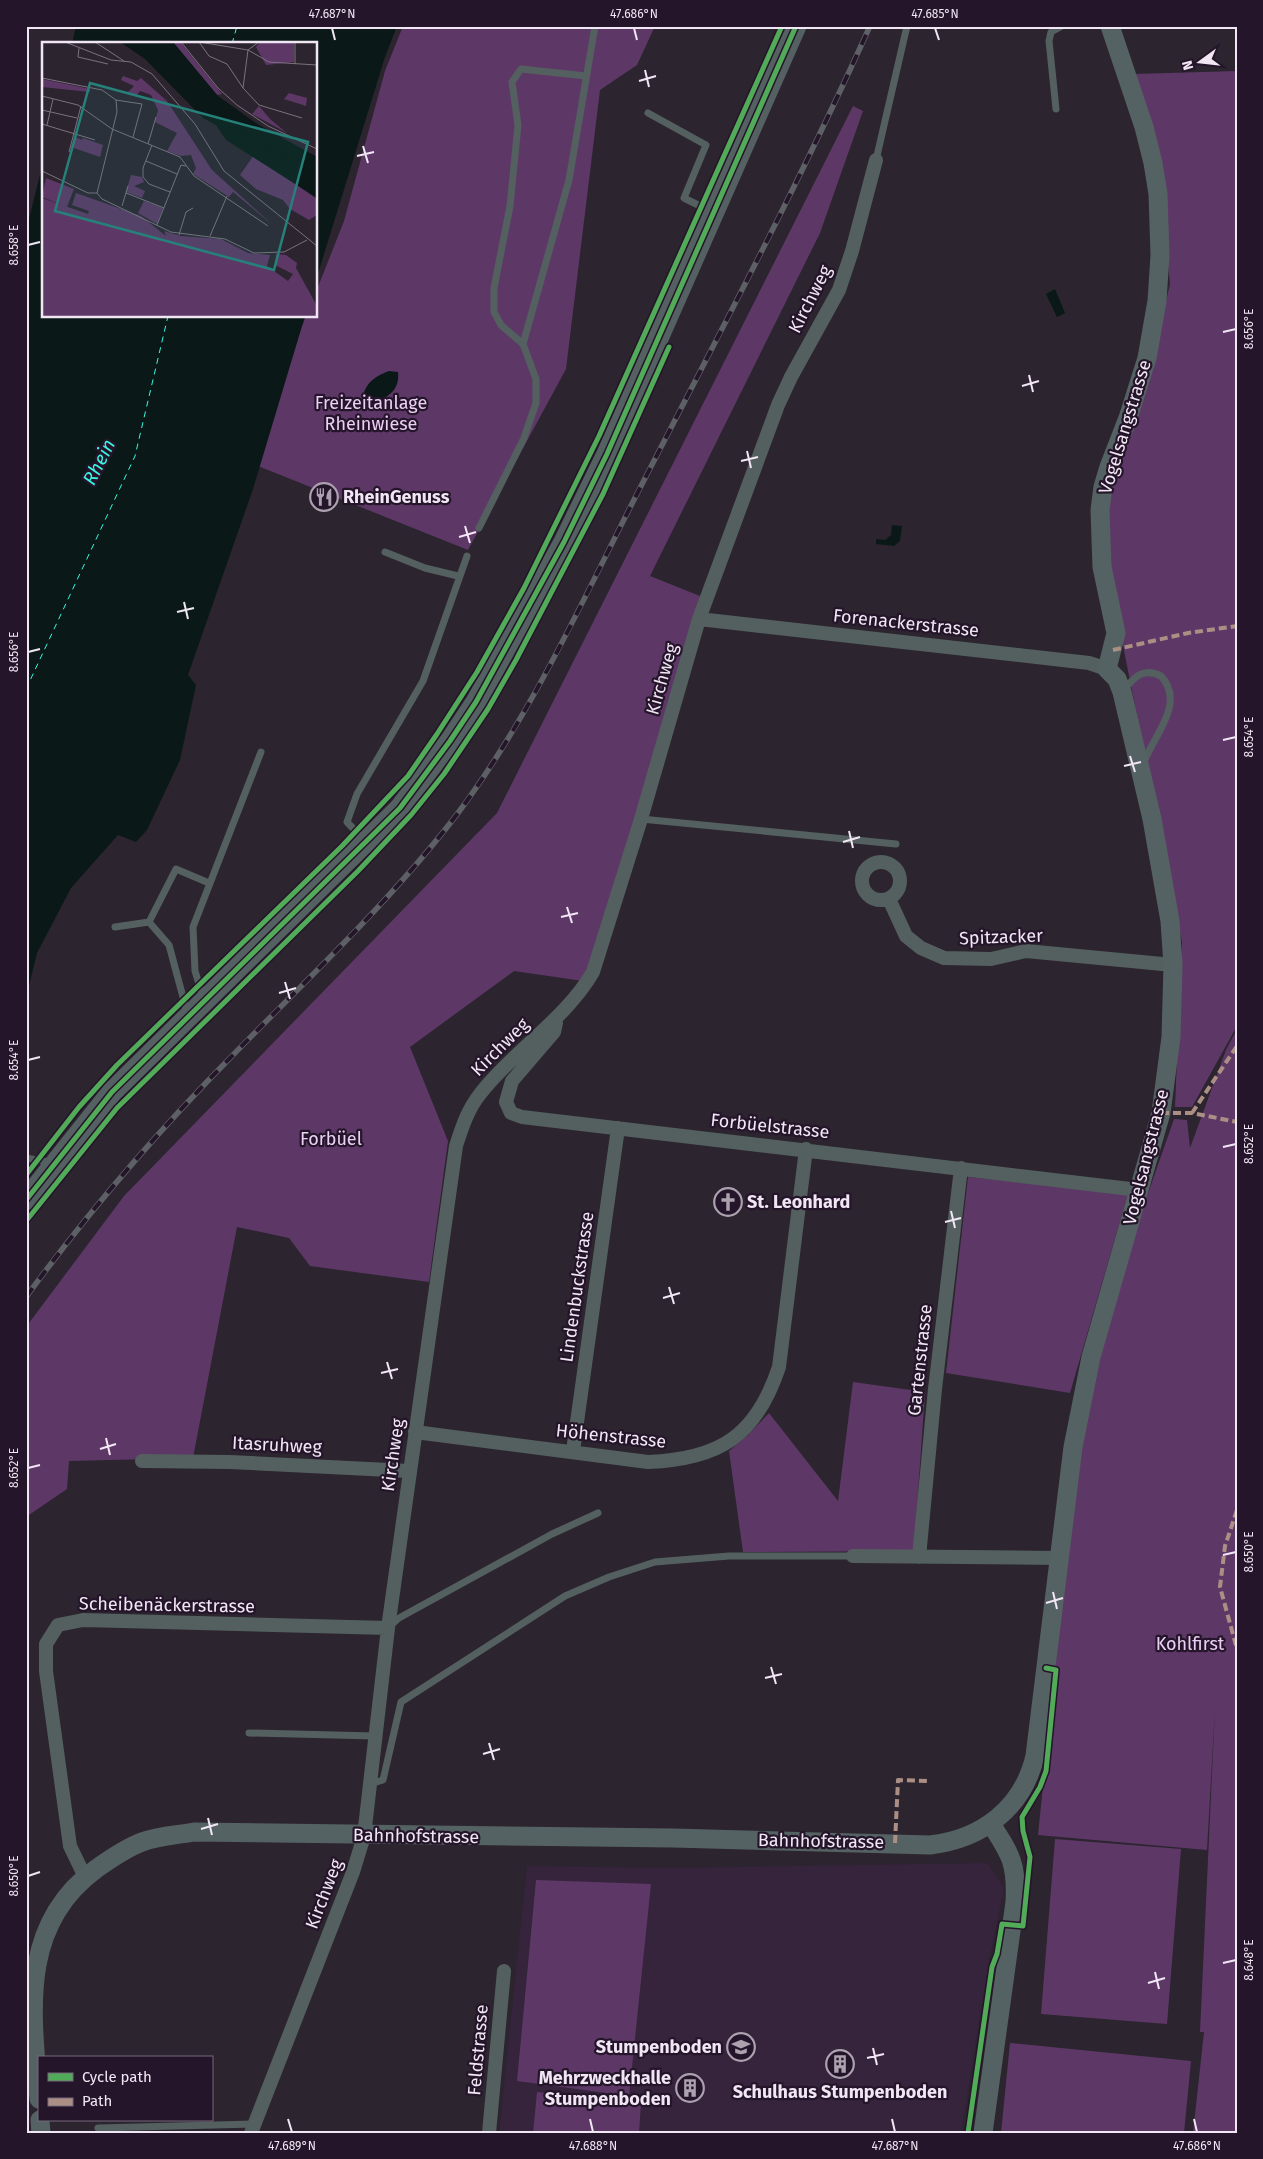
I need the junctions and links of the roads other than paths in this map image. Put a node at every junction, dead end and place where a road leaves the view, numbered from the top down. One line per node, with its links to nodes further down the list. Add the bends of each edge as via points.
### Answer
1 (595, 26): 6 (lane)
2 (796, 26): 10 (main road)
3 (907, 26): 9 (lane, Kirchweg)
4 (1062, 26): 7 (lane, via 1051,32 1049,41)
5 (1110, 26): 17 (street, Vogelsangstrasse, via 1151,154 1158,194 1160,254 1157,301 1147,358 1109,467 1100,510 1102,567 1116,633)
6 (586, 76): 11 (lane, via 569,180); 11 (lane, via 521,69 512,82 518,125 510,206 494,288 494,312 501,325)
7 (1056, 110)
8 (648, 113): 10 (lane, via 706,145 684,198)
9 (876, 160): 16 (street, Kirchweg, via 839,290 790,377 778,405)
10 (714, 213): 22 (main road, via 607,454 509,645 450,741 400,808)
11 (523, 344): 12 (lane, via 536,378 536,402 524,438)
12 (479, 528)
13 (385, 552): 15 (lane, via 424,568)
14 (467, 556): 15 (lane)
15 (458, 576): 22 (lane, via 423,681 357,794 347,822)
16 (699, 619): 17 (street, Forenackerstrasse, via 1089,663); 21 (street, Kirchweg)
17 (1107, 669): 18 (street, Vogelsangstrasse)
18 (1122, 692): 20 (street, Vogelsangstrasse); 20 (lane, via 1134,677 1147,672 1161,676 1170,688 1172,704)
19 (261, 752): 24 (lane)
20 (1141, 769): 28 (street, Vogelsangstrasse, via 1163,874)
21 (642, 819): 23 (lane); 31 (street, Kirchweg, via 593,972)
22 (367, 843): 29 (main road)
23 (896, 844)
24 (210, 883): 26 (lane, via 176,870); 29 (lane, via 193,927 195,971)
25 (889, 899): 28 (street, Spitzacker, via 906,936 944,958 990,959 1026,951)
26 (149, 922): 27 (lane); 30 (lane, via 169,945)
27 (115, 927)
28 (1173, 965): 37 (street, Vogelsangstrasse, via 1171,1037 1161,1113)
29 (205, 1002): 30 (main road)
30 (189, 1017): 35 (main road, via 112,1092)
31 (557, 1017): 32 (street, Forbüelstrasse, via 554,1032 512,1081 507,1108 522,1117); 39 (street, Kirchweg, via 506,1064 466,1116 456,1146)
32 (618, 1128): 33 (street, Forbüelstrasse); 40 (street, Lindenbuckstrasse)
33 (806, 1149): 36 (street, Forbüelstrasse); 40 (street, Höhenstrasse, via 780,1366 772,1389 757,1414 734,1440 708,1454 679,1461 648,1462)
34 (26, 1158): 35 (lane)
35 (55, 1163): 38 (main road)
36 (962, 1168): 37 (street, Forbüelstrasse); 45 (street, Gartenstrasse, via 934,1389)
37 (1139, 1190): 46 (street, Vogelsangstrasse, via 1091,1357 1073,1447)
38 (26, 1200)
39 (415, 1432): 40 (street, Höhenstrasse); 42 (street, Kirchweg)
40 (573, 1452)
41 (142, 1461): 42 (street, Itasruhweg)
42 (409, 1471): 47 (street, Kirchweg)
43 (598, 1513): 47 (lane, via 552,1534 399,1618)
44 (854, 1556): 45 (street); 50 (lane, via 729,1556 655,1562 565,1596 401,1702 383,1780)
45 (919, 1557): 46 (street)
46 (1058, 1558): 51 (street, Vogelsangstrasse, via 1031,1773 1016,1801)
47 (388, 1628): 49 (street, Kirchweg); 53 (street, Scheibenäckerstrasse, via 83,1620 58,1625 46,1644 46,1671 70,1846)
48 (248, 1733): 49 (lane)
49 (375, 1736): 50 (street, Kirchweg)
50 (370, 1784): 52 (street, Kirchweg)
51 (991, 1824): 52 (street, Bahnhofstrasse, via 963,1839 930,1845 683,1838); 59 (street, via 1011,1855 1016,1877)
52 (364, 1836): 53 (street, Bahnhofstrasse, via 194,1832 143,1842 111,1858); 57 (street, Kirchweg, via 353,1872)
53 (85, 1877): 55 (street, Bahnhofstrasse, via 64,1899 43,1935 35,1972)
54 (504, 1971): 58 (street, Feldstrasse)
55 (38, 2085)
56 (98, 2128): 57 (lane)
57 (252, 2128)
58 (489, 2133)
59 (983, 2133)

